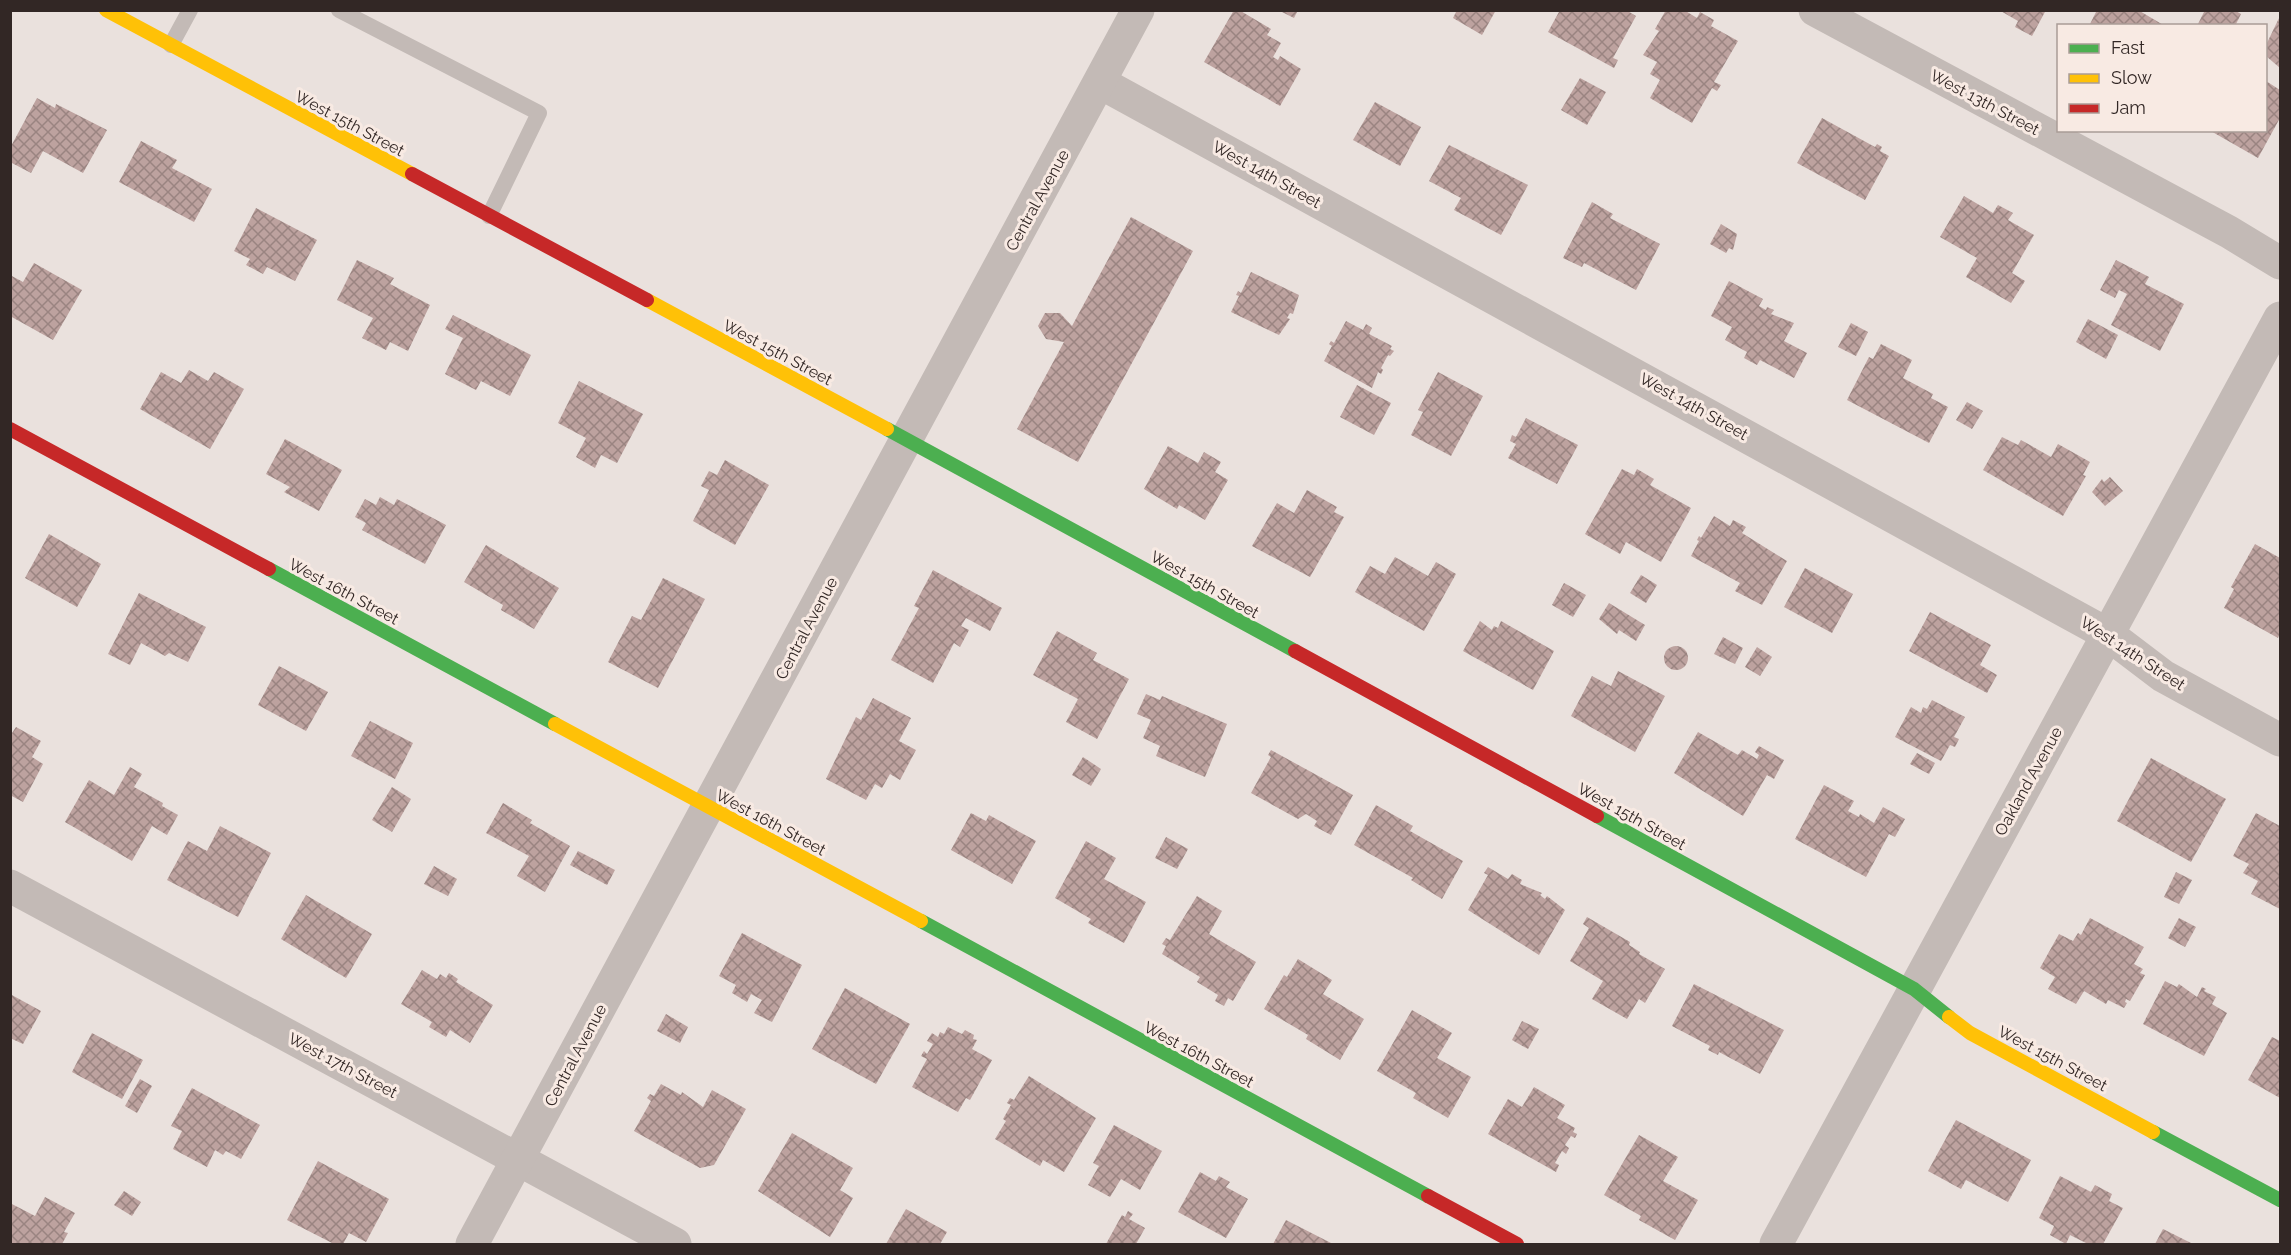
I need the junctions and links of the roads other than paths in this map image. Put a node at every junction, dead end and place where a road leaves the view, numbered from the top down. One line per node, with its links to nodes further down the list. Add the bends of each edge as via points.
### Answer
1 (106, 10): 6 (street, West 15th Street)
2 (190, 10): 6 (lane)
3 (339, 10): 8 (lane, via 539,113)
4 (1138, 10): 7 (street, Central Avenue)
5 (1815, 10): 9 (street, West 13th Street)
6 (171, 45): 8 (street, West 15th Street)
7 (1101, 83): 12 (street, Central Avenue); 13 (street, West 14th Street)
8 (489, 216): 12 (street, West 15th Street)
9 (2280, 263)
10 (2280, 318): 13 (street, Oakland Avenue)
11 (10, 429): 15 (street, West 16th Street)
12 (907, 440): 15 (street, Central Avenue); 17 (street, West 15th Street)
13 (2109, 635): 14 (street, West 14th Street, via 2163,676); 17 (street, Oakland Avenue)
14 (2280, 741)
15 (709, 807): 18 (street, Central Avenue); 22 (street, West 16th Street)
16 (10, 886): 18 (street, West 17th Street)
17 (1914, 989): 19 (street, West 15th Street, via 1970,1033); 23 (street, Oakland Avenue)
18 (519, 1159): 20 (street, Central Avenue); 21 (street, West 17th Street)
19 (2280, 1200)
20 (472, 1245)
21 (675, 1245)
22 (1517, 1245)
23 (1776, 1245)

